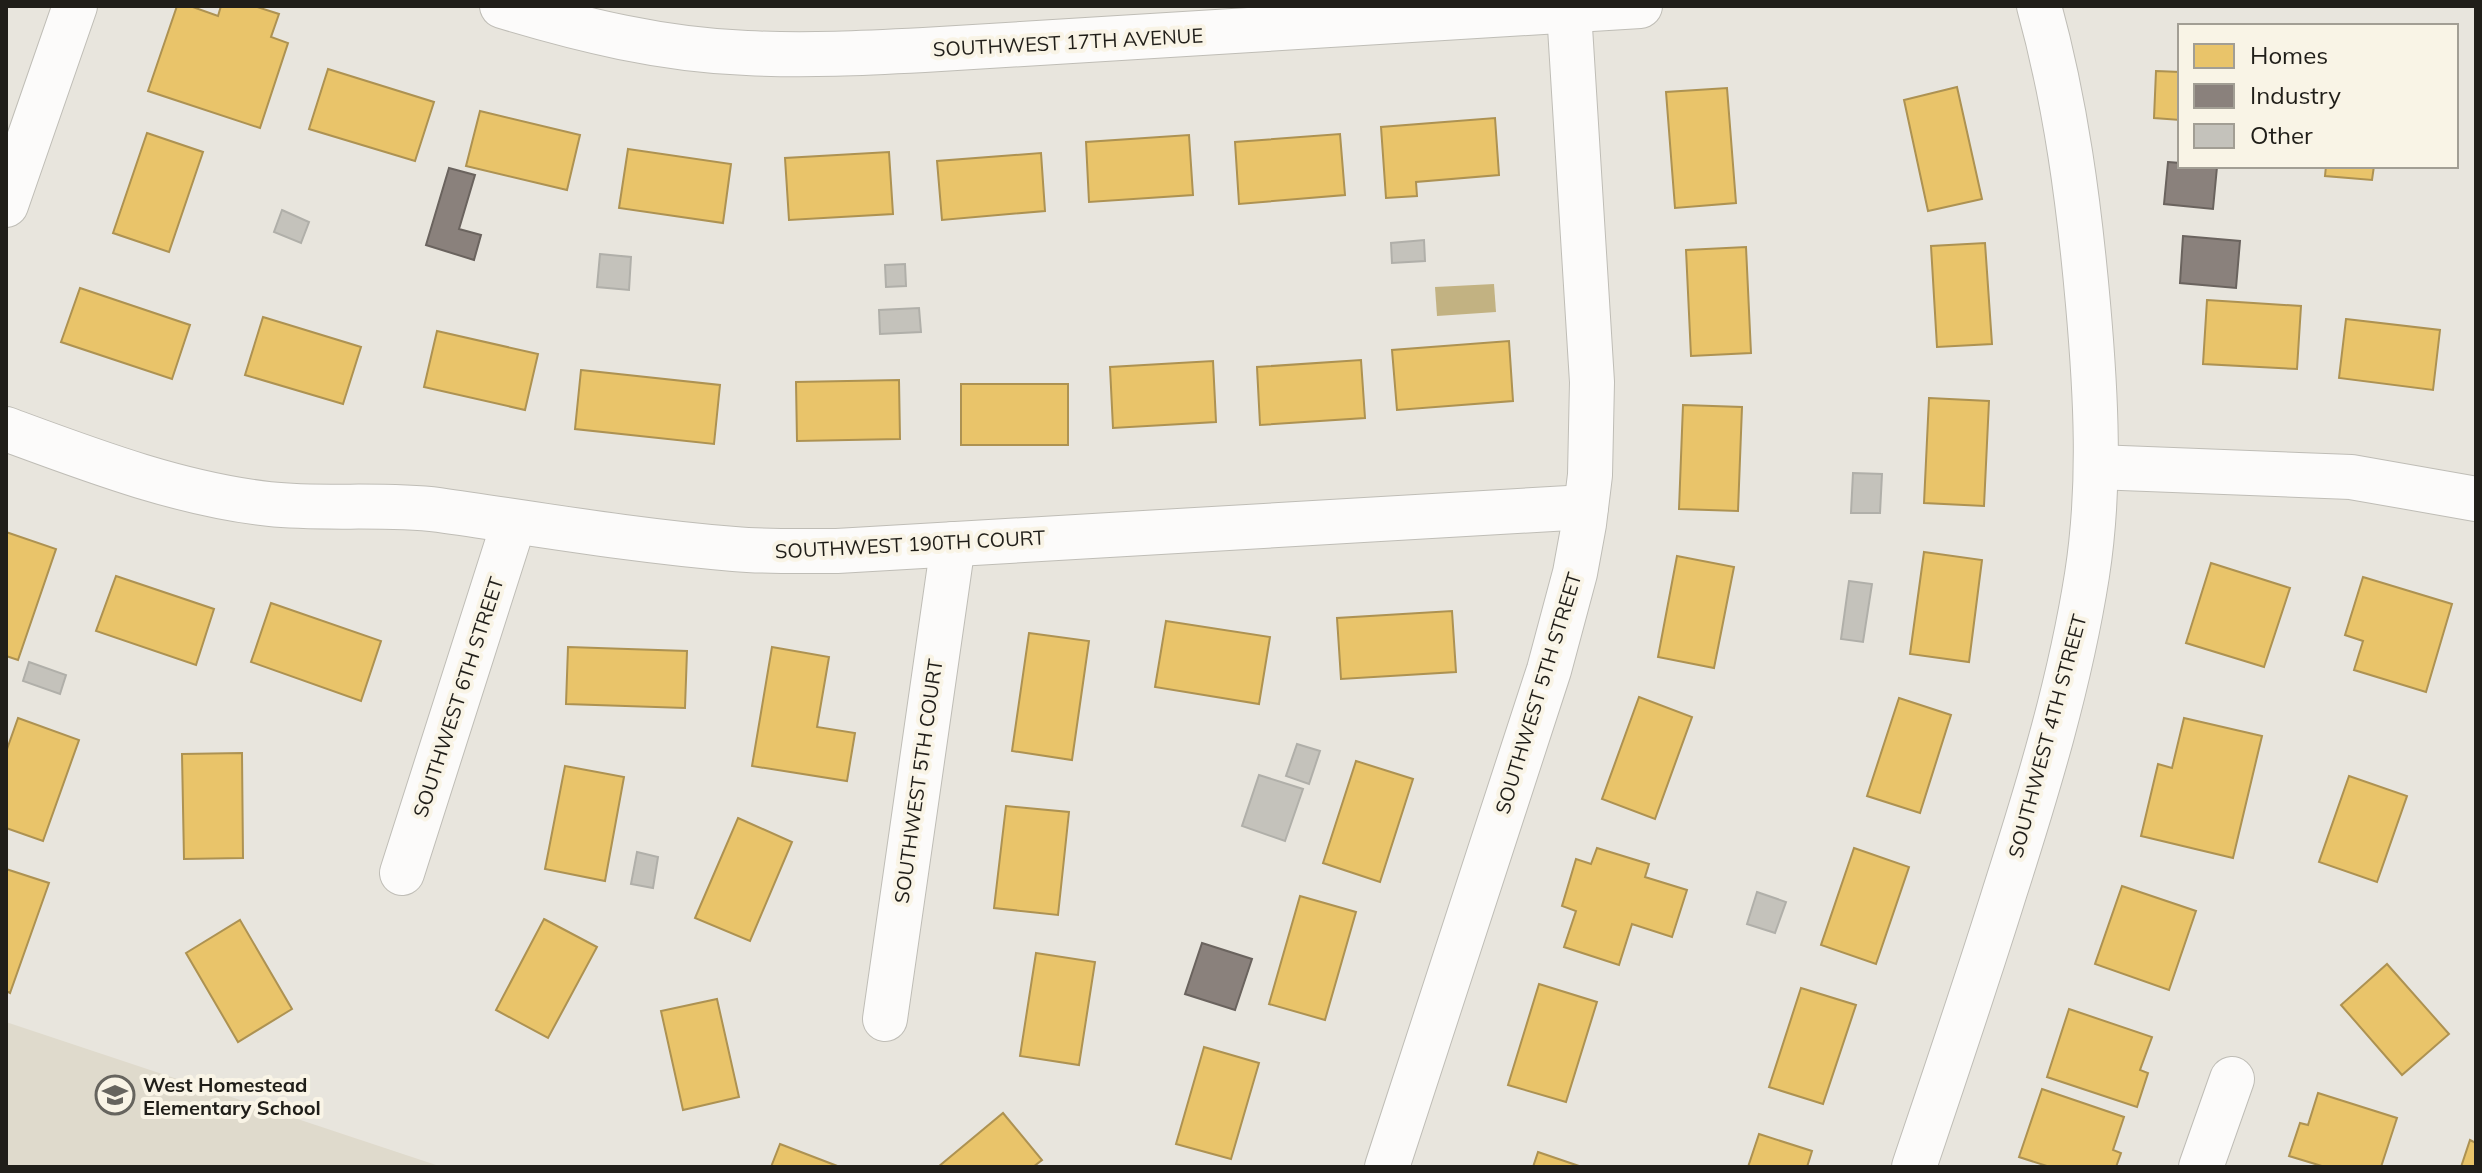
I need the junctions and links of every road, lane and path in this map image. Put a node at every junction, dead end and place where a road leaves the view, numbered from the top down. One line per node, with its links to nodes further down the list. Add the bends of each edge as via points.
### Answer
1 (75, 6): 6 (street)
2 (502, 6): 5 (street, SOUTHWEST 17TH AVENUE, via 646,42 746,53 821,54)
3 (1640, 6): 5 (street, SOUTHWEST 17TH AVENUE)
4 (2039, 6): 8 (street, SOUTHWEST 4TH STREET, via 2065,118 2081,226 2095,381)
5 (1569, 11): 10 (street, SOUTHWEST 5TH STREET, via 1592,382)
6 (6, 205)
7 (6, 429): 11 (street, SOUTHWEST 190TH COURT, via 229,498 385,505)
8 (2096, 467): 9 (street, via 2351,477); 17 (street, SOUTHWEST 4TH STREET, via 2087,574 2064,689 2022,840)
9 (2476, 499)
10 (1586, 507): 12 (street, SOUTHWEST 190TH COURT); 16 (street, SOUTHWEST 5TH STREET, via 1549,670)
11 (514, 522): 12 (street, SOUTHWEST 190TH COURT, via 737,550); 13 (street, SOUTHWEST 6TH STREET)
12 (953, 544): 14 (street, SOUTHWEST 5TH COURT)
13 (402, 873)
14 (885, 1019)
15 (2232, 1079): 18 (street)
16 (1387, 1167)
17 (1914, 1167)
18 (2201, 1167)

